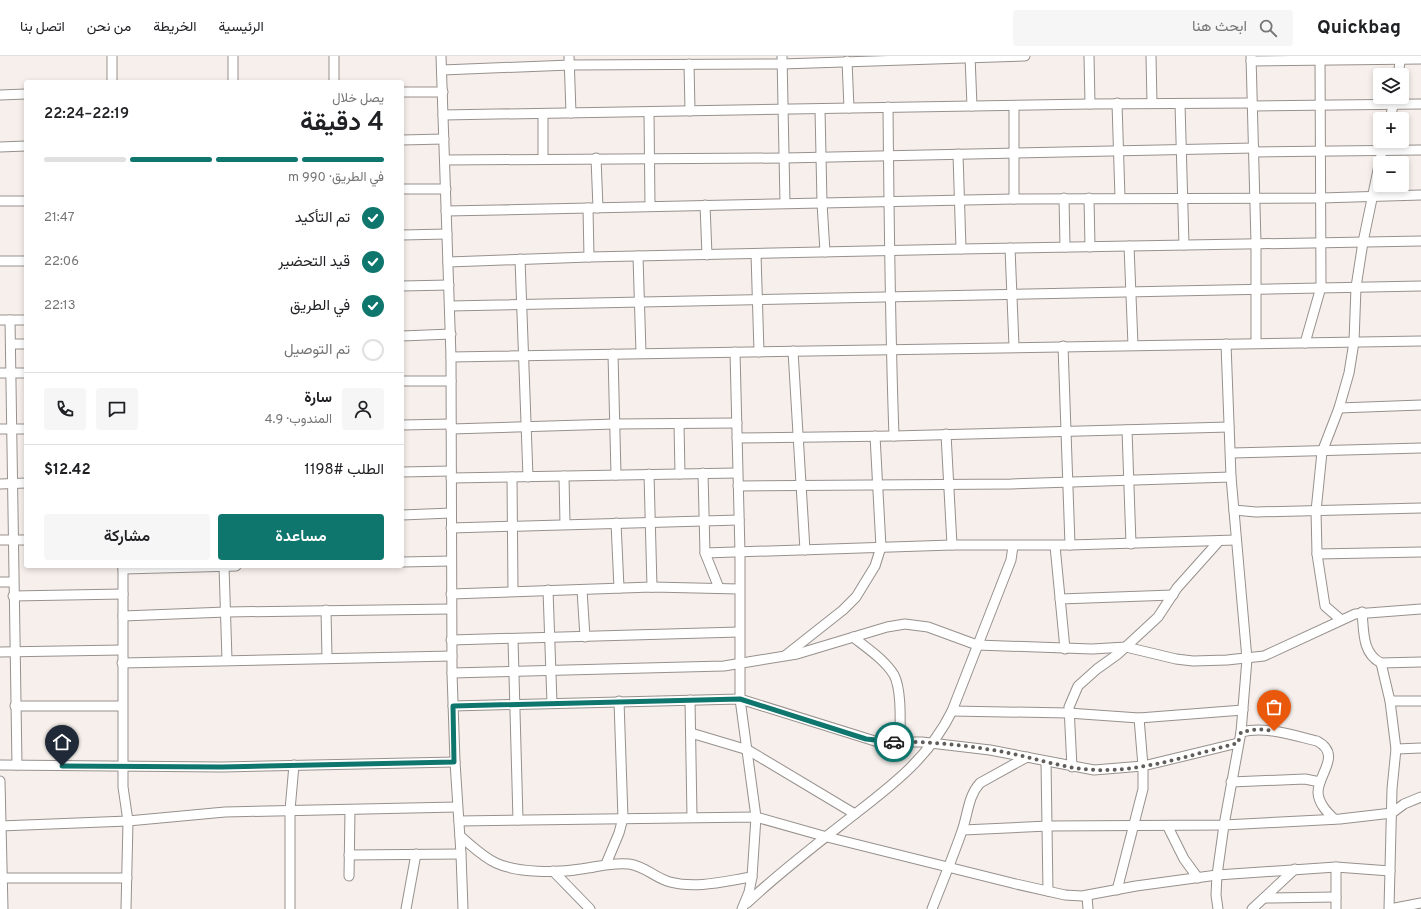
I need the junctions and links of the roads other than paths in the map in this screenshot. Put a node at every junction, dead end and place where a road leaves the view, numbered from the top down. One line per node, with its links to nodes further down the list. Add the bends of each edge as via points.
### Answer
1 (112, 56): 22 (street)
2 (233, 56): 23 (street)
3 (334, 56): 24 (street)
4 (442, 56): 21 (street)
5 (1025, 56): 8 (street)
6 (1089, 56): 33 (street)
7 (1151, 56): 31 (street)
8 (970, 57): 10 (street); 37 (street)
9 (1401, 57): 11 (street); 13 (street); 20 (street)
10 (906, 58): 18 (street)
11 (1320, 58): 12 (street); 39 (street)
12 (1251, 59): 35 (street)
13 (1421, 59)
14 (569, 60): 15 (street); 21 (street); 45 (street)
15 (611, 60): 19 (street)
16 (701, 60): 17 (street); 19 (street)
17 (782, 60): 18 (street); 43 (street)
18 (847, 61): 40 (street)
19 (689, 64): 44 (street)
20 (1399, 68)
21 (442, 70): 26 (street)
22 (112, 80)
23 (233, 80)
24 (334, 80)
25 (404, 92): 26 (street)
26 (443, 92): 48 (street)
27 (0, 94): 28 (street)
28 (24, 94)
29 (1373, 102): 39 (street)
30 (1117, 103): 31 (street); 33 (street); 57 (street)
31 (1152, 103): 34 (street)
32 (1409, 103): 36 (street)
33 (1090, 104): 38 (street)
34 (1180, 104): 35 (street); 54 (street)
35 (1252, 104): 39 (street); 55 (street)
36 (1421, 104)
37 (972, 106): 38 (street); 41 (street)
38 (1014, 106): 60 (street)
39 (1320, 106): 59 (street)
40 (849, 108): 41 (street); 42 (street)
41 (888, 108): 62 (street)
42 (820, 109): 43 (street); 63 (street)
43 (783, 110): 44 (street); 66 (street)
44 (690, 111): 46 (street)
45 (571, 113): 46 (street); 47 (street)
46 (649, 113): 65 (street)
47 (543, 114): 48 (street); 67 (street)
48 (443, 116): 49 (street)
49 (444, 139): 50 (street); 68 (street)
50 (404, 140)
51 (24, 146): 52 (street)
52 (0, 147)
53 (1383, 148): 58 (street)
54 (1181, 150): 55 (street); 57 (street); 72 (street)
55 (1254, 150): 59 (street); 77 (street)
56 (1421, 150): 58 (street)
57 (1119, 151): 60 (street); 76 (street)
58 (1382, 151): 59 (street); 73 (street)
59 (1320, 152): 78 (street)
60 (1015, 153): 61 (street); 79 (street)
61 (958, 154): 62 (street); 80 (street)
62 (888, 156): 63 (street); 83 (street)
63 (821, 157): 66 (street); 85 (street)
64 (596, 158): 65 (street); 67 (street); 89 (street)
65 (650, 158): 66 (street); 87 (street)
66 (785, 158): 84 (street)
67 (543, 159): 68 (street)
68 (445, 160): 70 (street)
69 (404, 189): 70 (street)
70 (446, 189): 90 (street)
71 (1421, 195): 73 (street)
72 (1182, 197): 76 (street); 77 (street); 97 (street)
73 (1372, 197): 78 (street); 95 (street)
74 (1064, 198): 75 (street); 79 (street); 99 (street)
75 (1089, 198): 76 (street); 100 (street)
76 (1120, 198)
77 (1254, 198): 78 (street); 96 (street)
78 (1321, 198): 94 (street)
79 (1014, 199): 80 (street)
80 (959, 200): 83 (street); 102 (street)
81 (0, 201): 82 (street)
82 (24, 201)
83 (889, 202): 85 (street); 103 (street)
84 (785, 203): 85 (street); 86 (street)
85 (822, 203): 104 (street)
86 (704, 205): 87 (street); 106 (street)
87 (650, 206): 89 (street)
88 (588, 208): 89 (street); 90 (street); 108 (street)
89 (598, 208)
90 (446, 211): 91 (street)
91 (447, 234): 92 (street); 112 (street)
92 (404, 235)
93 (1421, 241): 95 (street)
94 (1321, 242): 95 (street); 96 (street); 116 (street)
95 (1363, 242): 117 (street)
96 (1256, 243): 97 (street); 118 (street)
97 (1184, 245): 98 (street)
98 (1129, 246): 100 (street); 119 (street)
99 (1065, 247): 100 (street); 101 (street)
100 (1090, 247)
101 (1010, 248): 102 (street); 120 (street)
102 (961, 249): 103 (street)
103 (891, 251): 104 (street); 121 (street)
104 (825, 252): 105 (street)
105 (756, 254): 106 (street); 122 (street)
106 (707, 255): 107 (street)
107 (638, 256): 108 (street); 123 (street)
108 (590, 257): 109 (street)
109 (520, 259): 112 (street); 124 (street)
110 (0, 261): 111 (street)
111 (24, 261)
112 (448, 262): 113 (street)
113 (449, 285): 114 (street); 125 (street)
114 (404, 286)
115 (1421, 286): 117 (street)
116 (1321, 287): 117 (street); 118 (street); 134 (street)
117 (1356, 287): 132 (street)
118 (1256, 289): 119 (street); 133 (street)
119 (1130, 293): 120 (street); 138 (street)
120 (1012, 294): 121 (street); 139 (street)
121 (891, 298): 122 (street); 141 (street)
122 (757, 300): 123 (street); 144 (street)
123 (640, 302): 124 (street); 145 (street)
124 (521, 304): 125 (street); 147 (street)
125 (450, 306): 129 (street)
126 (0, 320): 127 (street)
127 (10, 320): 128 (street); 135 (street)
128 (24, 320)
129 (451, 334): 130 (street); 148 (street)
130 (404, 336)
131 (1421, 341): 132 (street)
132 (1354, 342): 134 (street); 155 (street)
133 (1256, 343): 134 (street); 137 (street)
134 (1305, 343)
135 (11, 344): 136 (street); 150 (street)
136 (24, 344)
137 (1226, 344): 138 (street); 162 (street)
138 (1133, 345): 140 (street)
139 (1014, 346): 140 (street); 141 (street)
140 (1063, 346): 166 (street)
141 (890, 349): 142 (street); 170 (street)
142 (793, 351): 144 (street); 171 (street)
143 (735, 352): 144 (street); 145 (street); 156 (street)
144 (759, 352)
145 (641, 353): 146 (street)
146 (613, 354): 147 (street); 157 (street)
147 (524, 355): 148 (street); 161 (street)
148 (451, 357): 153 (street)
149 (0, 373): 150 (street)
150 (12, 373): 151 (street); 164 (street)
151 (24, 373)
152 (404, 381): 153 (street)
153 (451, 381): 160 (street)
154 (1421, 405): 155 (street)
155 (1339, 408): 174 (street)
156 (736, 423): 158 (street); 172 (street)
157 (615, 424): 158 (street); 161 (street); 182 (street)
158 (680, 424): 181 (street)
159 (404, 425): 160 (street)
160 (451, 427): 161 (street); 179 (street)
161 (526, 427): 185 (street)
162 (1229, 427): 167 (street); 175 (street)
163 (0, 429): 164 (street)
164 (13, 429): 165 (street); 188 (street)
165 (24, 429)
166 (1066, 430): 167 (street); 168 (street); 189 (street)
167 (1127, 430): 187 (street)
168 (946, 434): 170 (street); 193 (street)
169 (875, 436): 170 (street); 171 (street); 192 (street)
170 (894, 436)
171 (799, 437): 172 (street); 195 (street)
172 (737, 438): 178 (street)
173 (1421, 448): 174 (street)
174 (1322, 452): 175 (street); 198 (street)
175 (1231, 453): 186 (street)
176 (404, 472): 179 (street)
177 (703, 473): 178 (street); 181 (street); 202 (street)
178 (737, 473): 194 (street)
179 (451, 474): 184 (street); 199 (street)
180 (649, 474): 181 (street); 182 (street); 203 (street)
181 (680, 474)
182 (616, 475): 183 (street)
183 (564, 476): 185 (street); 205 (street)
184 (512, 477): 185 (street); 206 (street)
185 (528, 477)
186 (1231, 477): 187 (street); 197 (street)
187 (1129, 482): 189 (street); 213 (street)
188 (12, 483): 190 (street); 191 (street); 209 (street)
189 (1068, 483): 193 (street); 217 (street)
190 (0, 484)
191 (24, 484)
192 (878, 485): 193 (street); 195 (street); 218 (street)
193 (949, 485): 214 (street)
194 (738, 486): 195 (street); 201 (street)
195 (802, 486): 219 (street)
196 (1421, 508): 198 (street)
197 (1234, 510): 198 (street); 211 (street)
198 (1316, 511): 223 (street)
199 (451, 513): 200 (street); 207 (street)
200 (404, 515)
201 (738, 520): 202 (street); 221 (street)
202 (704, 521): 203 (street); 222 (street)
203 (650, 522): 204 (street); 230 (street)
204 (616, 523): 205 (street); 231 (street)
205 (565, 524): 206 (street)
206 (513, 525): 207 (street); 236 (street)
207 (451, 528): 224 (street)
208 (0, 540): 209 (street)
209 (12, 540): 210 (street); 229 (street)
210 (24, 540)
211 (1236, 540): 212 (street); 264 (street)
212 (1219, 541): 213 (street); 239 (street)
213 (1131, 544): 217 (street)
214 (952, 545): 215 (street); 218 (street)
215 (1013, 546): 216 (street); 255 (street, via 1011,560)
216 (1055, 546): 217 (street); 241 (street)
217 (1070, 546)
218 (881, 547): 219 (street); 262 (street, via 875,566 856,597)
219 (804, 550): 221 (street)
220 (1421, 552): 223 (street)
221 (740, 553): 222 (street); 233 (street)
222 (705, 554): 232 (street)
223 (1317, 554): 248 (street, via 1325,606)
224 (451, 561): 225 (street); 238 (street)
225 (404, 562)
226 (123, 568): 237 (street)
227 (224, 568): 245 (street)
228 (0, 582): 229 (street)
229 (13, 582): 240 (street)
230 (652, 587): 231 (street); 232 (street)
231 (619, 588): 235 (street)
232 (719, 588): 233 (street)
233 (739, 589): 249 (street)
234 (548, 590): 235 (street); 236 (street); 253 (street)
235 (582, 590): 250 (street)
236 (512, 591): 238 (street)
237 (122, 594): 240 (street); 247 (street)
238 (451, 594): 242 (street)
239 (1173, 595): 241 (street); 256 (street, via 1158,617)
240 (13, 596): 260 (street)
241 (1060, 599): 257 (street)
242 (451, 609): 244 (street); 254 (street)
243 (1421, 609): 246 (street)
244 (326, 610): 245 (street); 263 (street)
245 (226, 612): 247 (street); 265 (street)
246 (1362, 612): 248 (street); 268 (street, via 1369,655)
247 (122, 616): 258 (street)
248 (1340, 620): 264 (street, via 1272,653)
249 (739, 632): 250 (street); 269 (street)
250 (585, 637): 253 (street)
251 (853, 637): 255 (street, via 897,624 916,624); 262 (street); 289 (street, via 887,666 894,676 898,694)
252 (513, 638): 253 (street); 254 (street); 271 (street)
253 (549, 638): 270 (street)
254 (451, 640): 261 (street)
255 (977, 645): 257 (street); 284 (street)
256 (1126, 647): 257 (street); 264 (street, via 1193,661); 285 (street, via 1078,686 1070,701)
257 (1065, 649)
258 (122, 650): 260 (street); 267 (street)
259 (0, 652): 260 (street)
260 (14, 652): 280 (street)
261 (452, 656): 263 (street); 272 (street)
262 (785, 656): 269 (street)
263 (327, 658): 265 (street)
264 (1247, 659): 283 (street)
265 (227, 660): 267 (street)
266 (1421, 662): 268 (street)
267 (122, 663): 281 (street)
268 (1381, 663): 277 (street)
269 (740, 664): 270 (street); 273 (street)
270 (551, 671): 271 (street); 278 (street)
271 (513, 672): 272 (street); 279 (street)
272 (452, 673): 282 (street)
273 (740, 699): 274 (street); 289 (street, via 866,739); 294 (street)
274 (690, 700): 276 (street); 287 (street)
275 (1421, 700): 277 (street)
276 (619, 701): 278 (street); 315 (street)
277 (1390, 701): 293 (street)
278 (552, 704): 279 (street)
279 (514, 705): 282 (street); 316 (street)
280 (15, 706): 281 (street); 299 (street)
281 (122, 706): 302 (street)
282 (453, 706): 296 (street)
283 (1243, 710): 286 (street); 288 (street)
284 (952, 711): 285 (street); 291 (street)
285 (1068, 713): 286 (street); 303 (street)
286 (1139, 718): 301 (street)
287 (691, 732): 294 (street); 313 (street)
288 (1241, 732): 290 (street); 306 (street, via 1264,729 1322,744 1328,760)
289 (900, 742): 291 (street)
290 (1238, 743): 301 (street); 305 (street)
291 (933, 744): 295 (street); 312 (street, via 898,781)
292 (1421, 748): 293 (street)
293 (1396, 749): 311 (street)
294 (748, 750): 312 (street); 314 (street)
295 (1026, 757): 297 (street); 325 (street, via 980,783 972,795)
296 (454, 762): 300 (street); 308 (street)
297 (1046, 762): 303 (street); 322 (street)
298 (0, 765): 299 (street)
299 (16, 765): 302 (street)
300 (294, 765): 302 (street); 309 (street)
301 (1144, 766): 303 (street, via 1106,770); 323 (street, via 1143,789)
302 (122, 767): 318 (street)
303 (1072, 767)
304 (0, 781): 321 (street)
305 (1231, 782): 306 (street, via 1304,778); 320 (street)
306 (1320, 782): 317 (street, via 1320,802)
307 (1421, 797): 311 (street, via 1404,804)
308 (457, 807): 310 (street); 319 (street)
309 (290, 810): 310 (street); 318 (street, via 225,812); 352 (street)
310 (350, 810): 330 (street)
311 (1392, 813): 317 (street); 335 (street)
312 (855, 814): 327 (street)
313 (692, 817): 314 (street); 315 (street)
314 (756, 817): 327 (street); 339 (street)
315 (623, 818): 316 (street); 331 (street)
316 (518, 820): 319 (street)
317 (1334, 820): 320 (street)
318 (128, 821): 321 (street); 341 (street)
319 (458, 821): 326 (street)
320 (1224, 825): 324 (street); 337 (street)
321 (1, 826): 340 (street)
322 (1048, 826): 323 (street); 325 (street); 344 (street)
323 (1132, 827): 324 (street); 343 (street)
324 (1168, 827): 342 (street, via 1184,859)
325 (963, 830): 333 (street)
326 (460, 836): 329 (street); 336 (street, via 488,858 504,866)
327 (826, 837): 333 (street); 349 (street, via 772,880)
328 (416, 854): 329 (street); 330 (street); 353 (street)
329 (461, 854): 354 (street)
330 (349, 855): 338 (street)
331 (606, 864): 336 (street); 339 (street, via 636,865 662,879 685,885)
332 (1336, 866): 334 (street); 335 (street); 346 (street)
333 (948, 867): 344 (street); 356 (street)
334 (1295, 869): 337 (street); 347 (street)
335 (1390, 870): 361 (street)
336 (553, 871): 355 (street)
337 (1217, 875): 342 (street); 358 (street)
338 (349, 876)
339 (752, 877): 349 (street)
340 (1, 878): 341 (street); 350 (street)
341 (127, 878): 351 (street)
342 (1198, 878): 343 (street)
343 (1117, 890): 345 (street)
344 (1048, 891): 345 (street)
345 (1087, 896): 357 (street)
346 (1336, 897): 347 (street); 360 (street)
347 (1264, 898): 359 (street)
348 (1421, 903): 361 (street)
349 (744, 907)
350 (3, 909)
351 (126, 909)
352 (290, 909)
353 (406, 909)
354 (463, 909)
355 (590, 909)
356 (932, 909)
357 (1088, 909)
358 (1218, 909)
359 (1252, 909)
360 (1336, 909)
361 (1390, 909)

